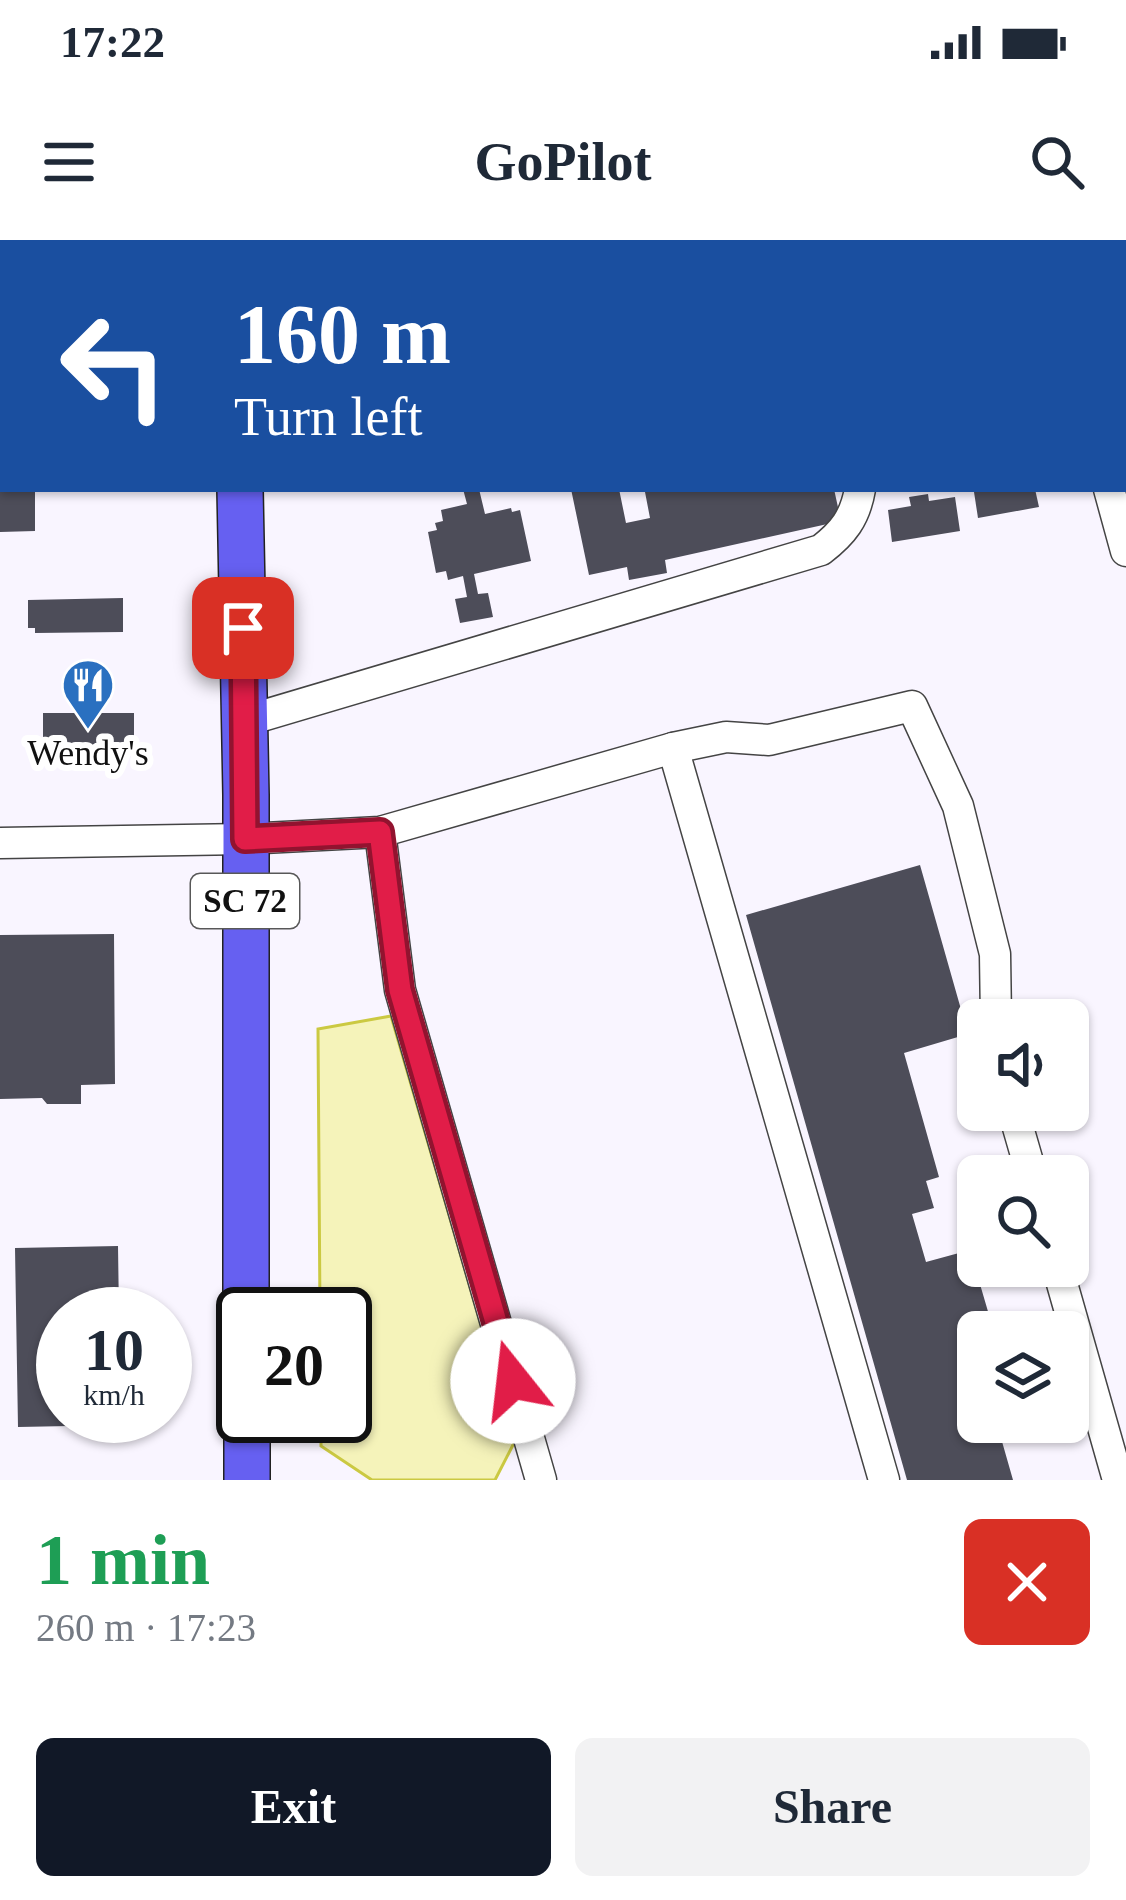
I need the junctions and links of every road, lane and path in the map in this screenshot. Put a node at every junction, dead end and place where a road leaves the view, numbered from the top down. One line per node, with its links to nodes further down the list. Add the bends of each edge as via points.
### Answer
1 (240, 492): 5 (highway, SC 72)
2 (860, 492): 5 (street, via 843,532 820,550)
3 (1110, 492): 4 (street)
4 (1126, 551)
5 (245, 722): 8 (highway, SC 72)
6 (673, 748): 7 (street); 10 (street, via 726,737 769,740 912,706 958,806 995,954); 16 (street)
7 (380, 832): 8 (street); 15 (street, via 400,990)
8 (245, 839): 9 (street); 11 (highway, SC 72)
9 (0, 843)
10 (996, 999)
11 (246, 1287)
12 (1064, 1287): 17 (street)
13 (247, 1443): 14 (highway)
14 (247, 1480)
15 (541, 1480)
16 (884, 1480)
17 (1118, 1480)

